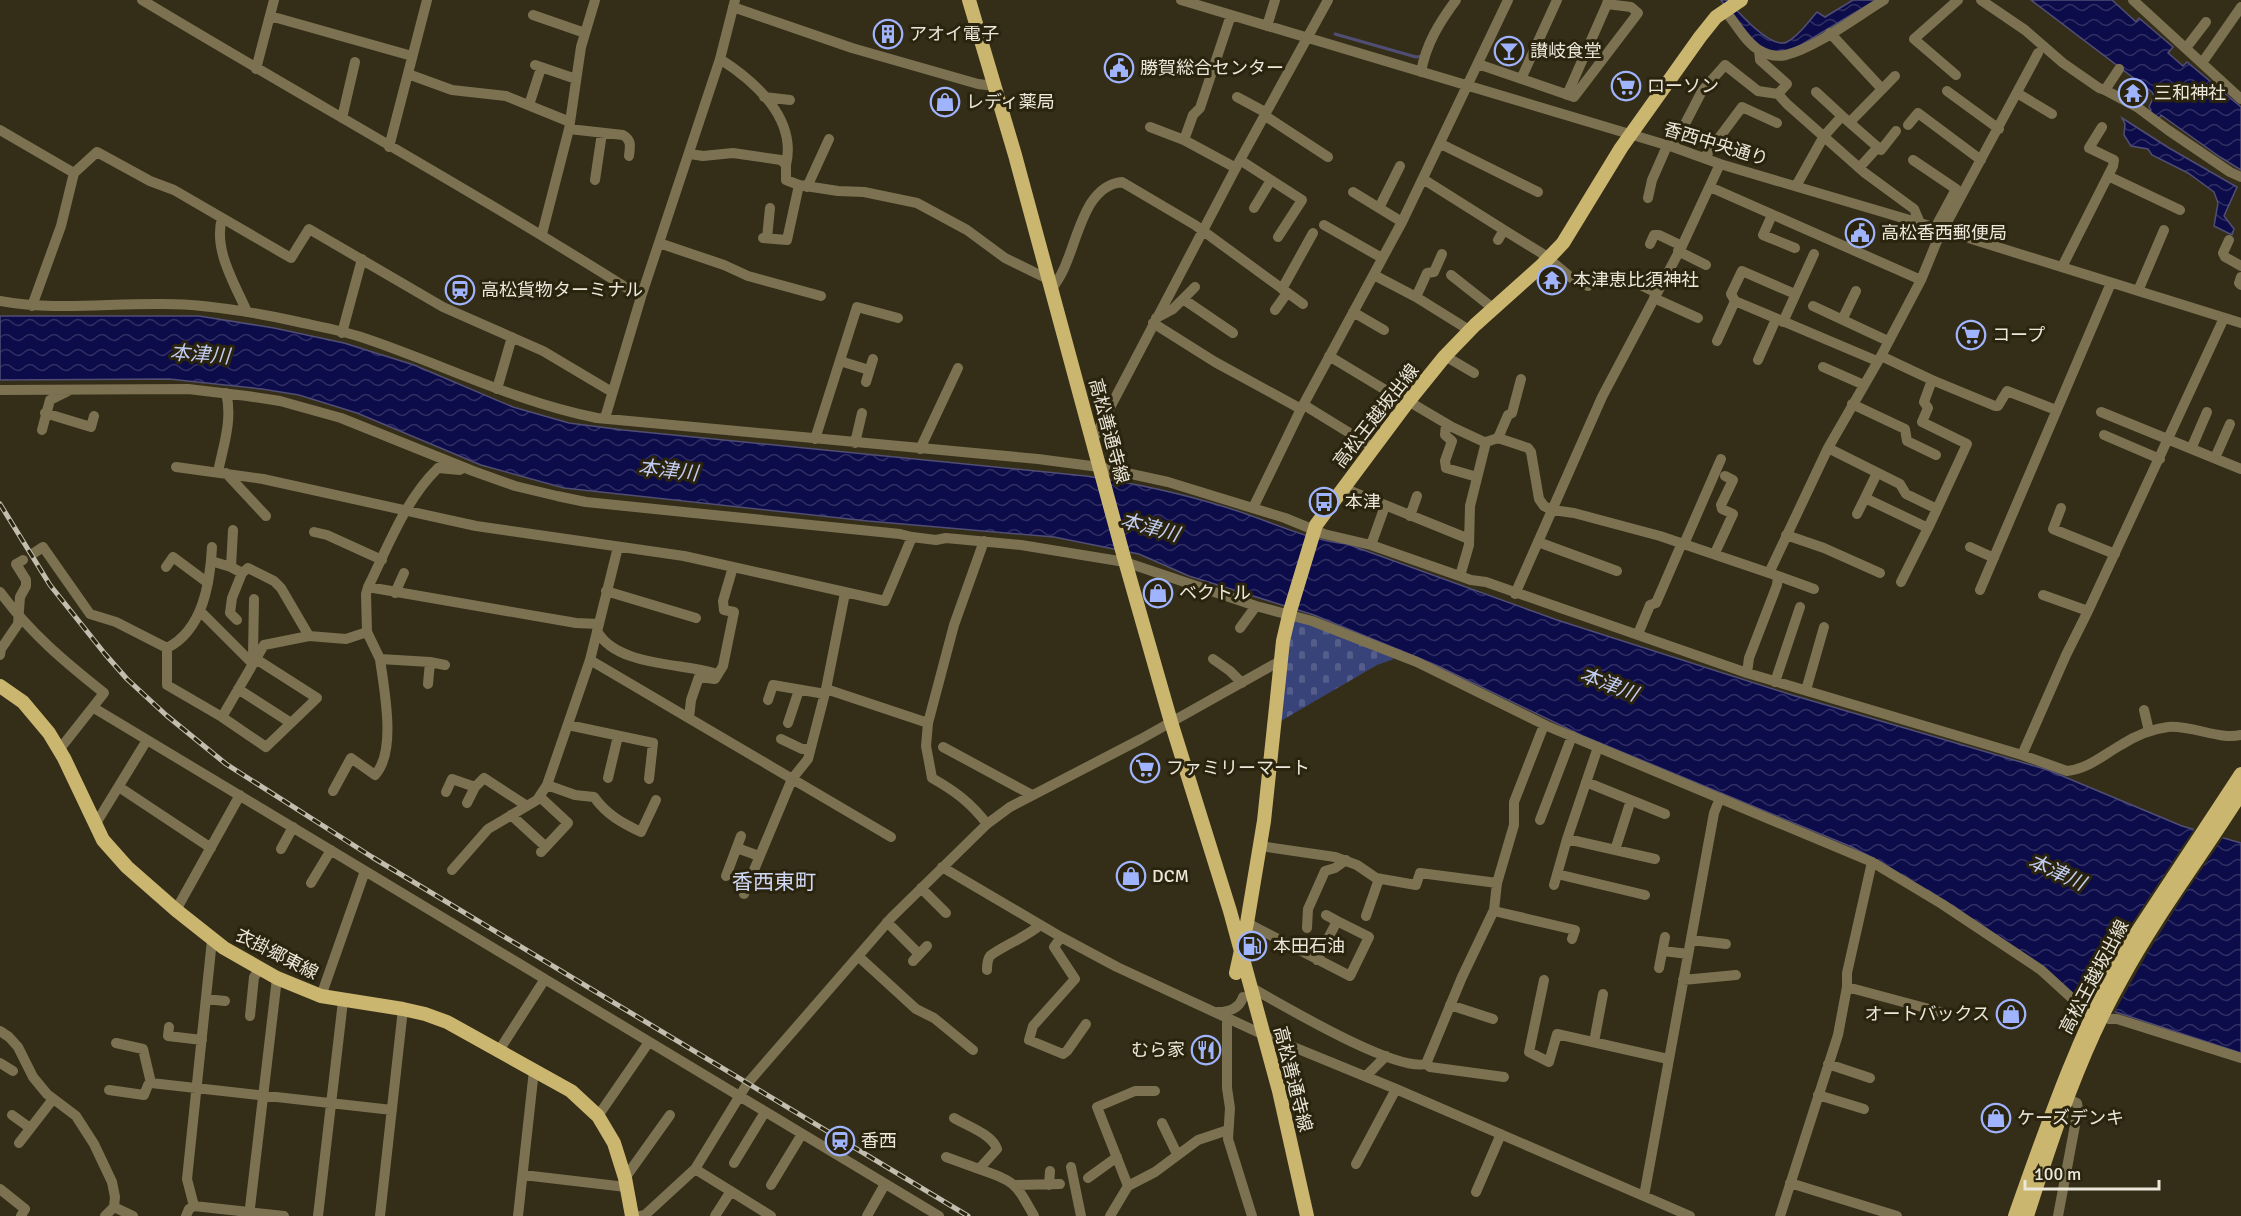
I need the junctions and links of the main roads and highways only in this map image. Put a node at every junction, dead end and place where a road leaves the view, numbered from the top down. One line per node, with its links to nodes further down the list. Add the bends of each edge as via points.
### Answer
1 (969, 0): 7 (main road, 高松善通寺線, via 1171,722 1216,869)
2 (1733, 4): 7 (main road, 高松王越坂出線, via 1700,37 1631,135 1563,243 1445,356 1320,520 1290,613 1280,661 1260,846)
3 (0, 686): 13 (main road, 衣掛郷東線, via 27,707 49,733 103,840 212,940 277,978 321,996 403,1009 447,1022 571,1091 598,1116 614,1143)
4 (2241, 774): 6 (main road, 高松王越坂出線)
5 (2241, 793): 6 (main road, 高松王越坂出線)
6 (2211, 829): 12 (main road, 高松王越坂出線, via 2098,1013)
7 (1237, 917): 8 (main road, 高松善通寺線); 9 (main road, 高松善通寺線)
8 (1241, 952): 9 (main road, 高松善通寺線); 10 (main road, 高松善通寺線)
9 (1236, 973): 10 (main road, 高松善通寺線)
10 (1246, 992): 11 (main road, 高松善通寺線); 11 (main road, 高松善通寺線, via 1255,1005)
11 (1252, 1027): 14 (main road, 高松善通寺線, via 1267,1066); 15 (main road, 高松善通寺線, via 1279,1091)
12 (2063, 1097): 16 (main road, 高松王越坂出線); 17 (main road, 高松王越坂出線)
13 (641, 1216)
14 (1300, 1216)
15 (1307, 1216)
16 (2015, 1216)
17 (2027, 1216)

